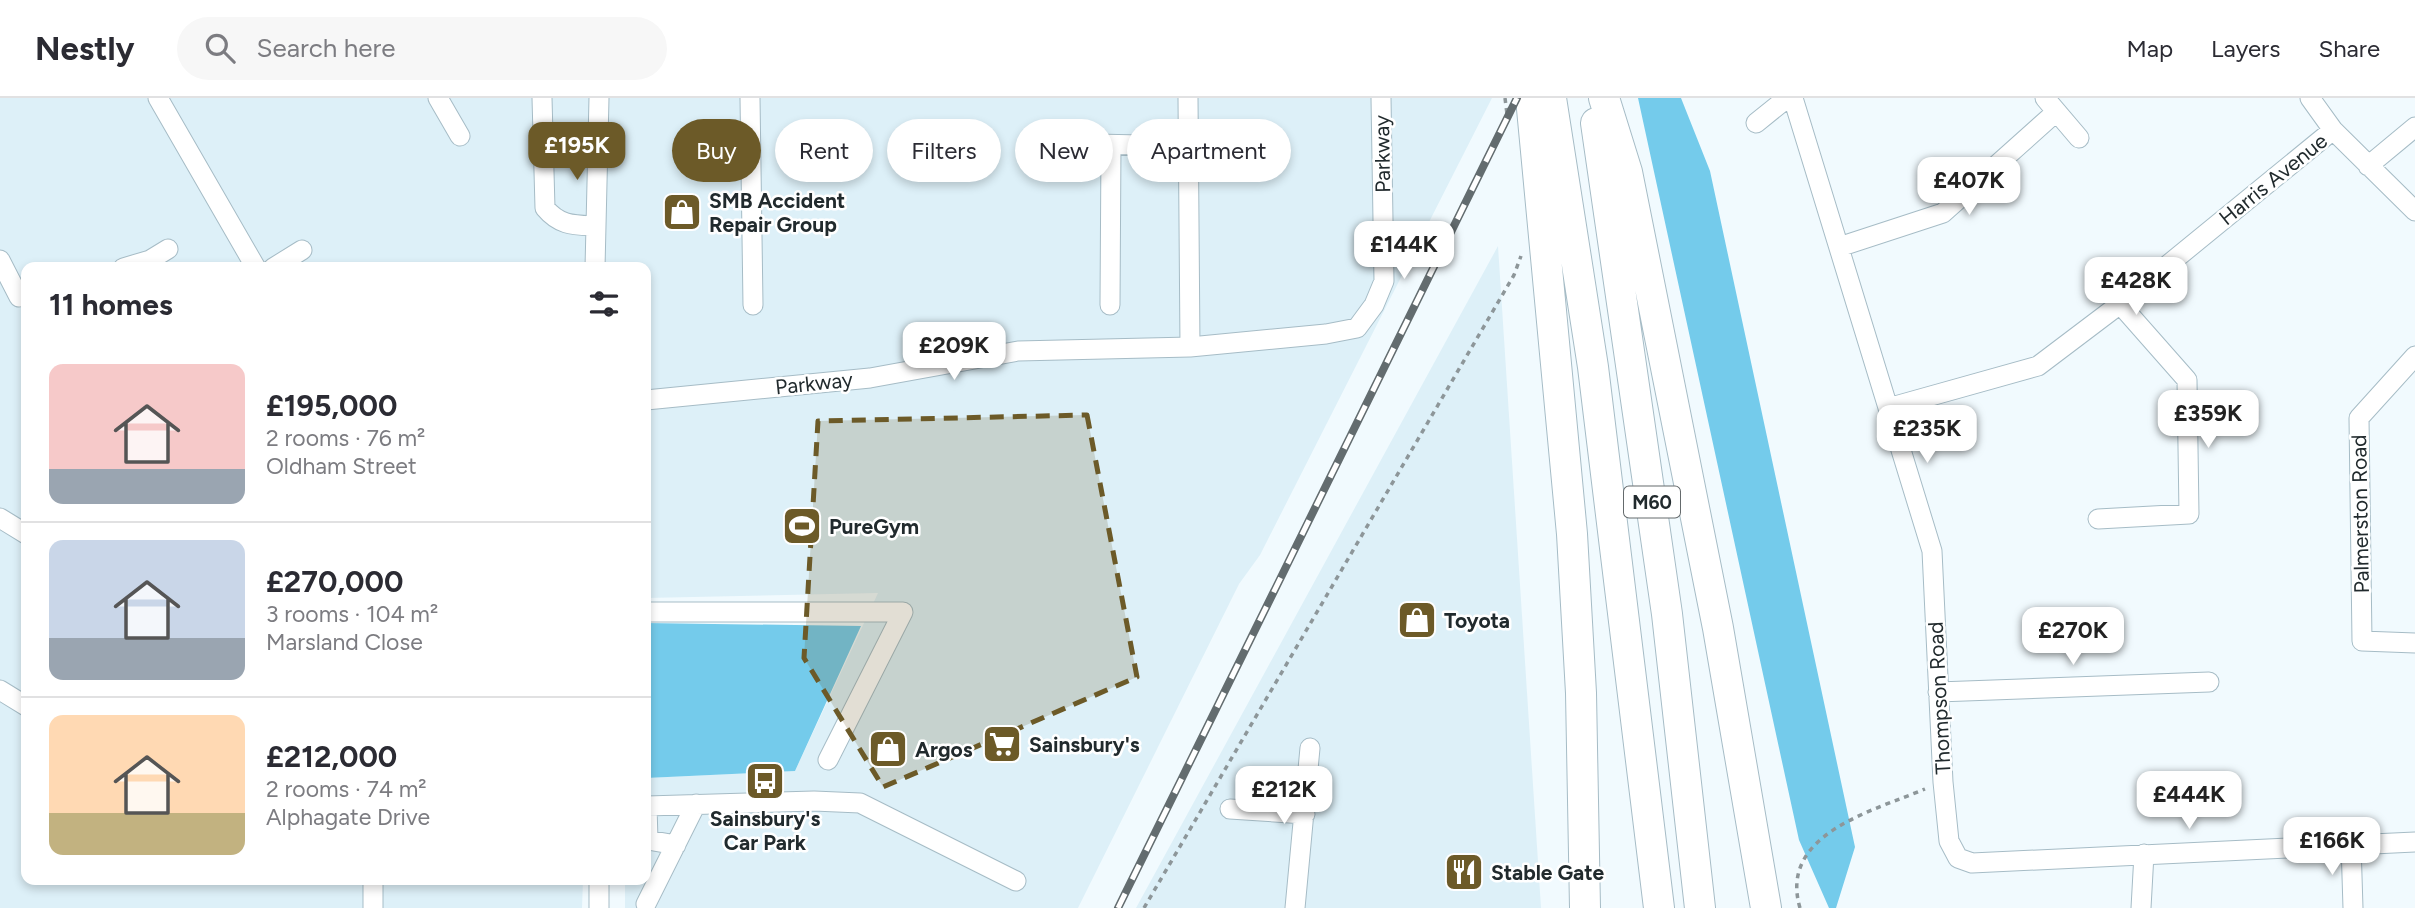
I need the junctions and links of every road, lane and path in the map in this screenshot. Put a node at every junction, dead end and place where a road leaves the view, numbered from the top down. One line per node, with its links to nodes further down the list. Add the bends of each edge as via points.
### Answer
1 (158, 98): 35 (street)
2 (438, 98): 22 (street)
3 (542, 98): 28 (street, via 545,208 554,220 568,225)
4 (599, 98): 28 (street)
5 (751, 98): 40 (street)
6 (1188, 98): 17 (street)
7 (1381, 98): 42 (street, Parkway, via 1384,281 1357,328)
8 (1504, 98): 19 (path)
9 (1531, 98): 75 (highway, via 1572,534)
10 (1551, 98): 76 (highway, M60, via 1593,367)
11 (1592, 98): 77 (highway, M60, via 1667,614)
12 (1604, 98): 78 (highway, M60, via 1627,172 1718,628)
13 (1787, 98): 18 (street)
14 (1793, 98): 29 (street, Thompson Road)
15 (2310, 98): 21 (street)
16 (2051, 105): 23 (street); 29 (street, via 1943,213)
17 (1188, 119)
18 (1756, 123)
19 (1509, 124)
20 (2415, 127): 25 (street)
21 (2333, 130): 25 (street); 39 (street, Harris Avenue)
22 (460, 136)
23 (2079, 138)
24 (1127, 145): 41 (street, via 1103,145)
25 (2368, 166): 27 (street)
26 (1188, 182): 42 (street)
27 (2415, 211)
28 (596, 226): 37 (street)
29 (1839, 247): 45 (street, Thompson Road)
30 (168, 249): 34 (street)
31 (302, 250): 36 (street)
32 (1522, 253): 73 (path, via 1507,287)
33 (0, 260): 38 (street)
34 (143, 262)
35 (253, 262)
36 (283, 262)
37 (595, 262)
38 (21, 293)
39 (2120, 304): 45 (street, Harris Avenue, via 2038,366); 47 (street, via 2187,380 2189,514)
40 (752, 305)
41 (1110, 305)
42 (1190, 347): 44 (street, Parkway, via 1018,351 870,377)
43 (2415, 356): 50 (street, Palmerston Road, via 2359,418 2362,640)
44 (651, 399)
45 (1888, 408): 53 (street, Thompson Road, via 1932,551)
46 (0, 518): 48 (street)
47 (2098, 519)
48 (21, 531)
49 (651, 612): 56 (street, via 903,612)
50 (2415, 643)
51 (2209, 682): 53 (street)
52 (0, 690): 54 (street)
53 (1938, 692): 57 (street, Thompson Road)
54 (21, 703)
55 (1310, 748): 61 (street)
56 (828, 760)
57 (1943, 782): 66 (street, Thompson Road, via 1949,841 1958,858 1972,863); 79 (path, via 1838,826 1810,849 1796,873)
58 (696, 804): 59 (street); 65 (street); 67 (street, via 860,803)
59 (651, 806)
60 (1230, 809): 61 (street)
61 (1305, 814): 74 (street)
62 (651, 841): 65 (street)
63 (2415, 842): 64 (street, Thompson Road)
64 (2351, 844): 66 (street, Thompson Road); 81 (street)
65 (676, 845): 70 (street)
66 (2144, 853): 80 (street)
67 (1016, 881)
68 (373, 885): 71 (street)
69 (598, 885): 72 (street)
70 (646, 904)
71 (373, 908)
72 (598, 908)
73 (1144, 908)
74 (1295, 908)
75 (1585, 908)
76 (1659, 908)
77 (1700, 908)
78 (1766, 908)
79 (1800, 908)
80 (2141, 908)
81 (2353, 908)

